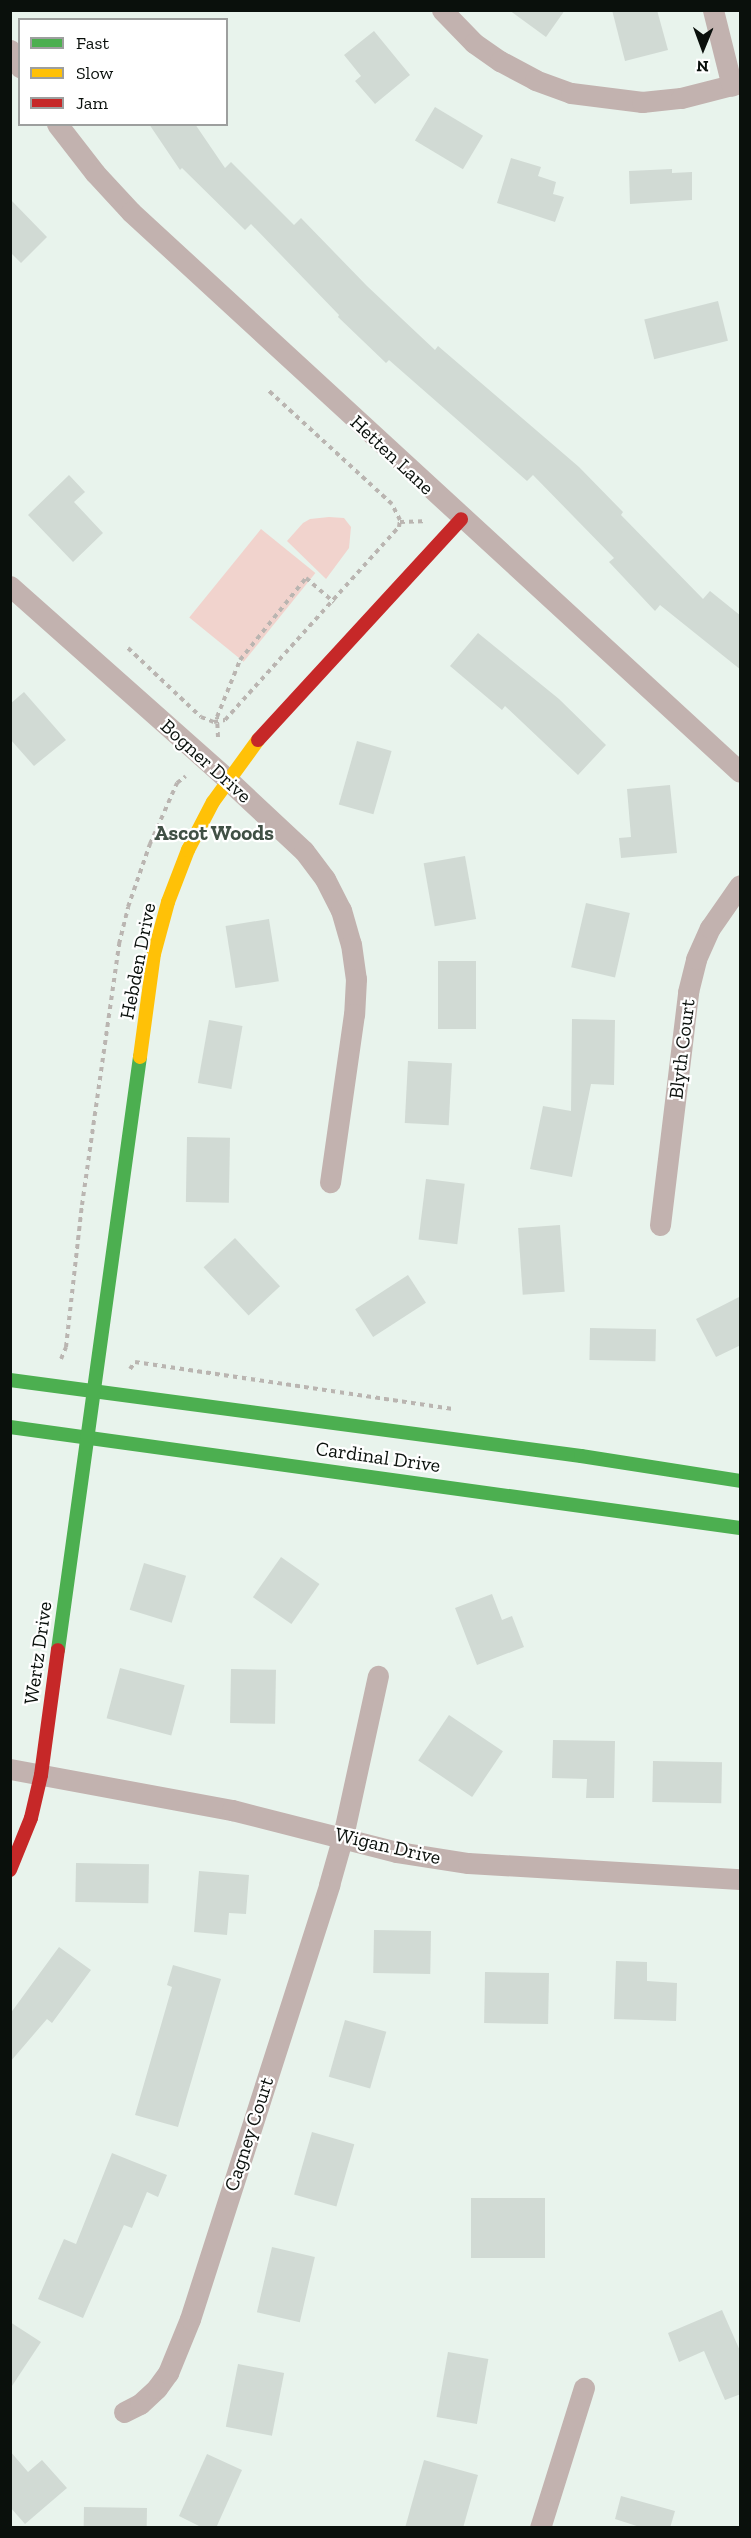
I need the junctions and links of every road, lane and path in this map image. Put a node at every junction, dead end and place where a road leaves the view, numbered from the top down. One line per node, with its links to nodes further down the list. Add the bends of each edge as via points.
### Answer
1 (442, 10): 5 (street, via 500,61 534,80 571,93 642,102 681,98)
2 (713, 10): 5 (street)
3 (10, 50): 4 (street)
4 (18, 64)
5 (736, 84)
6 (59, 126): 8 (street, Hetten Lane, via 131,212)
7 (267, 389): 10 (path, via 392,504 400,520 398,530)
8 (461, 519): 14 (street, Hetten Lane); 16 (street, Hebden Drive, via 264,731)
9 (10, 586): 16 (street, Bogner Drive)
10 (334, 602): 12 (path, via 228,717); 12 (path, via 306,578 240,660)
11 (128, 648): 12 (path, via 196,713)
12 (217, 722): 13 (path)
13 (218, 737)
14 (741, 772)
15 (186, 776): 20 (path, via 177,783 150,844 119,944 66,1347)
16 (227, 779): 18 (street, Bogner Drive, via 304,851 341,910 351,944 356,979 354,1014); 22 (street, Hebden Drive, via 188,850 154,954)
17 (741, 885): 19 (street, Blyth Court, via 710,928 688,992)
18 (330, 1182)
19 (660, 1226)
20 (58, 1361)
21 (10, 1380): 22 (street, Cardinal Drive)
22 (95, 1392): 24 (street, Hebden Drive); 25 (street, Cardinal Drive)
23 (10, 1428): 24 (street, Cardinal Drive)
24 (89, 1438): 26 (street, Cardinal Drive); 29 (street, Wertz Drive)
25 (741, 1481)
26 (741, 1528)
27 (378, 1676): 30 (street, Cagney Court)
28 (10, 1769): 29 (street, Wigan Drive)
29 (41, 1775): 30 (street, Wigan Drive, via 232,1810); 31 (street, Wertz Drive, via 31,1818)
30 (343, 1836): 32 (street, Wigan Drive, via 397,1852 468,1863); 34 (street, Cagney Court, via 190,2319 163,2381 140,2404)
31 (10, 1870)
32 (741, 1879)
33 (584, 2388): 35 (street)
34 (124, 2412)
35 (540, 2528)

